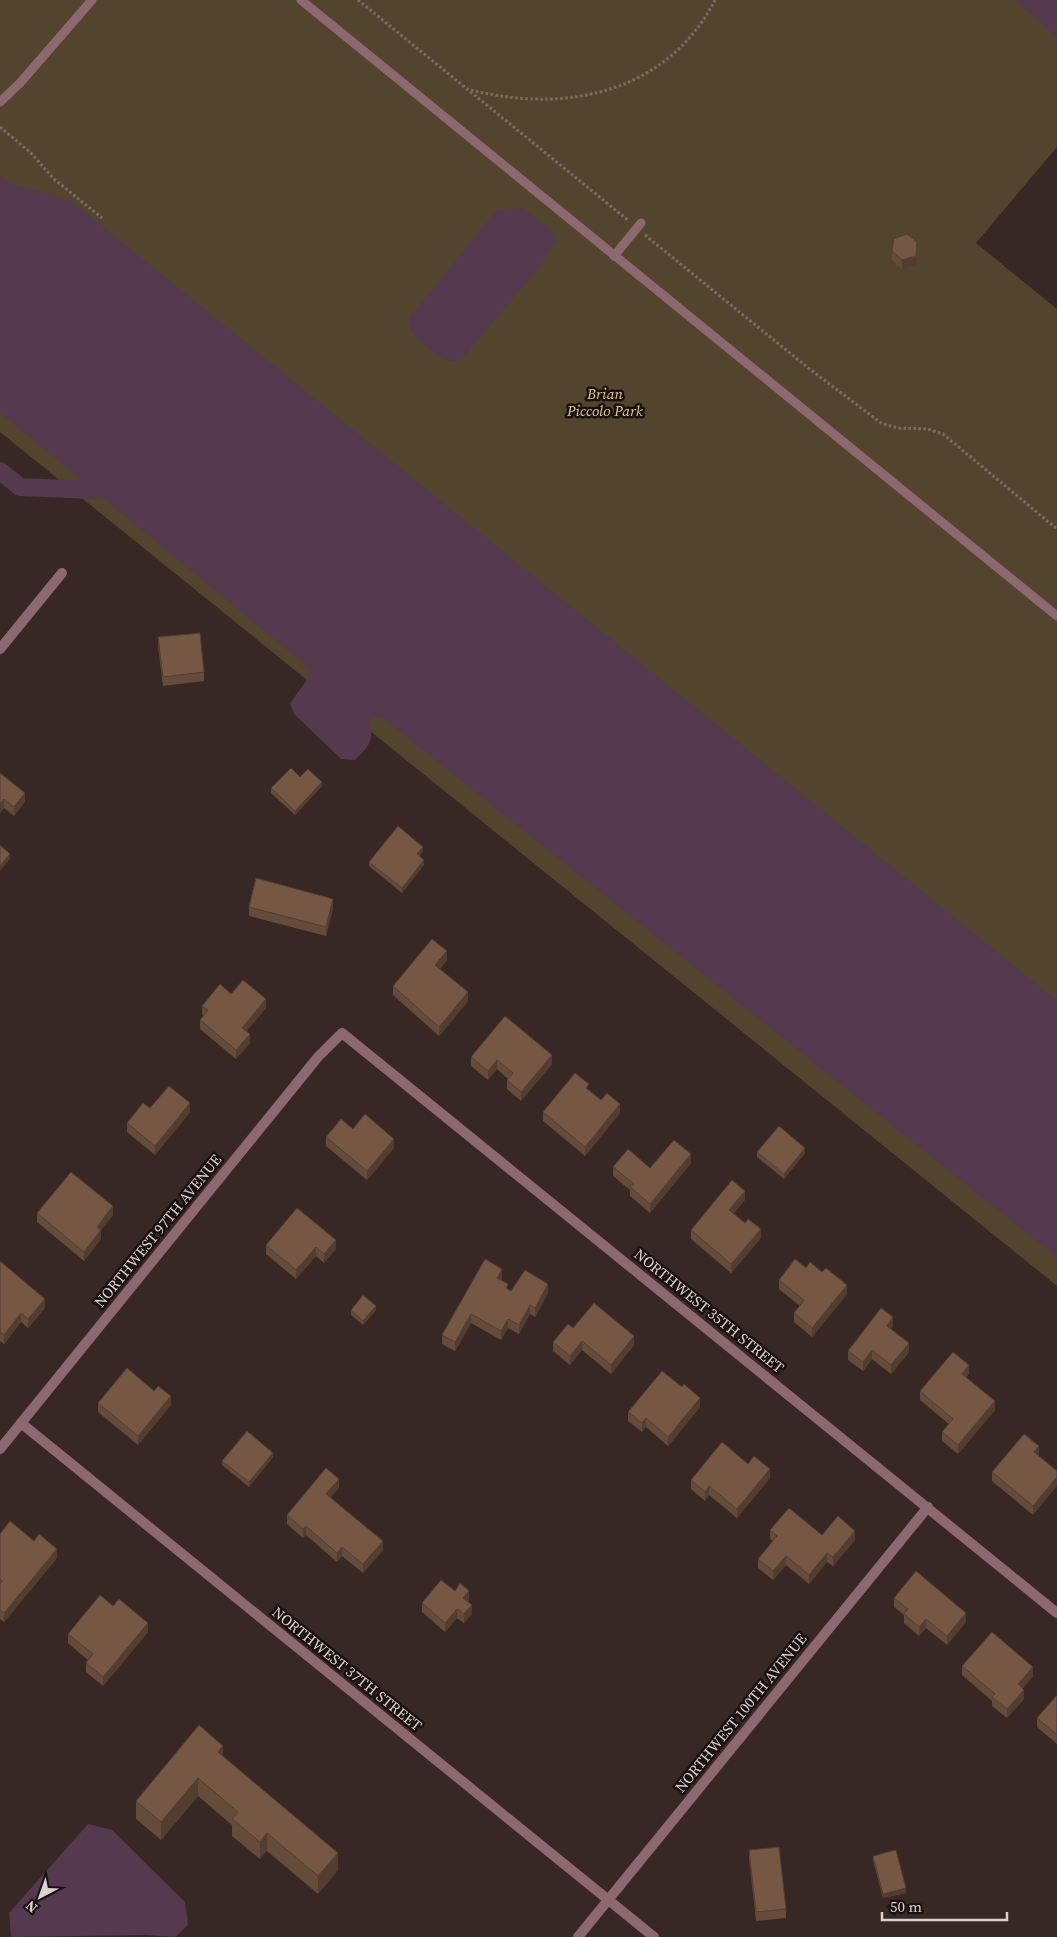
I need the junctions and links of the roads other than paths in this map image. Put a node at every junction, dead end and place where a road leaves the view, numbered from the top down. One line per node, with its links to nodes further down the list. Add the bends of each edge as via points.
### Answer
1 (92, 0): 3 (lane)
2 (301, 0): 5 (lane)
3 (0, 102)
4 (639, 225): 5 (lane)
5 (614, 256): 7 (lane)
6 (62, 573): 8 (street)
7 (1057, 616)
8 (0, 649)
9 (342, 1034): 10 (street, NORTHWEST 97TH AVENUE, via 318,1057); 12 (street, NORTHWEST 35TH STREET)
10 (22, 1424): 11 (street, NORTHWEST 97TH AVENUE); 14 (street, NORTHWEST 37TH STREET)
11 (0, 1449)
12 (928, 1507): 13 (street, NORTHWEST 35TH STREET); 14 (street, NORTHWEST 100TH AVENUE)
13 (1057, 1613)
14 (608, 1900): 15 (street, NORTHWEST 100TH AVENUE); 16 (street, NORTHWEST 37TH STREET)
15 (578, 1937)
16 (654, 1937)

